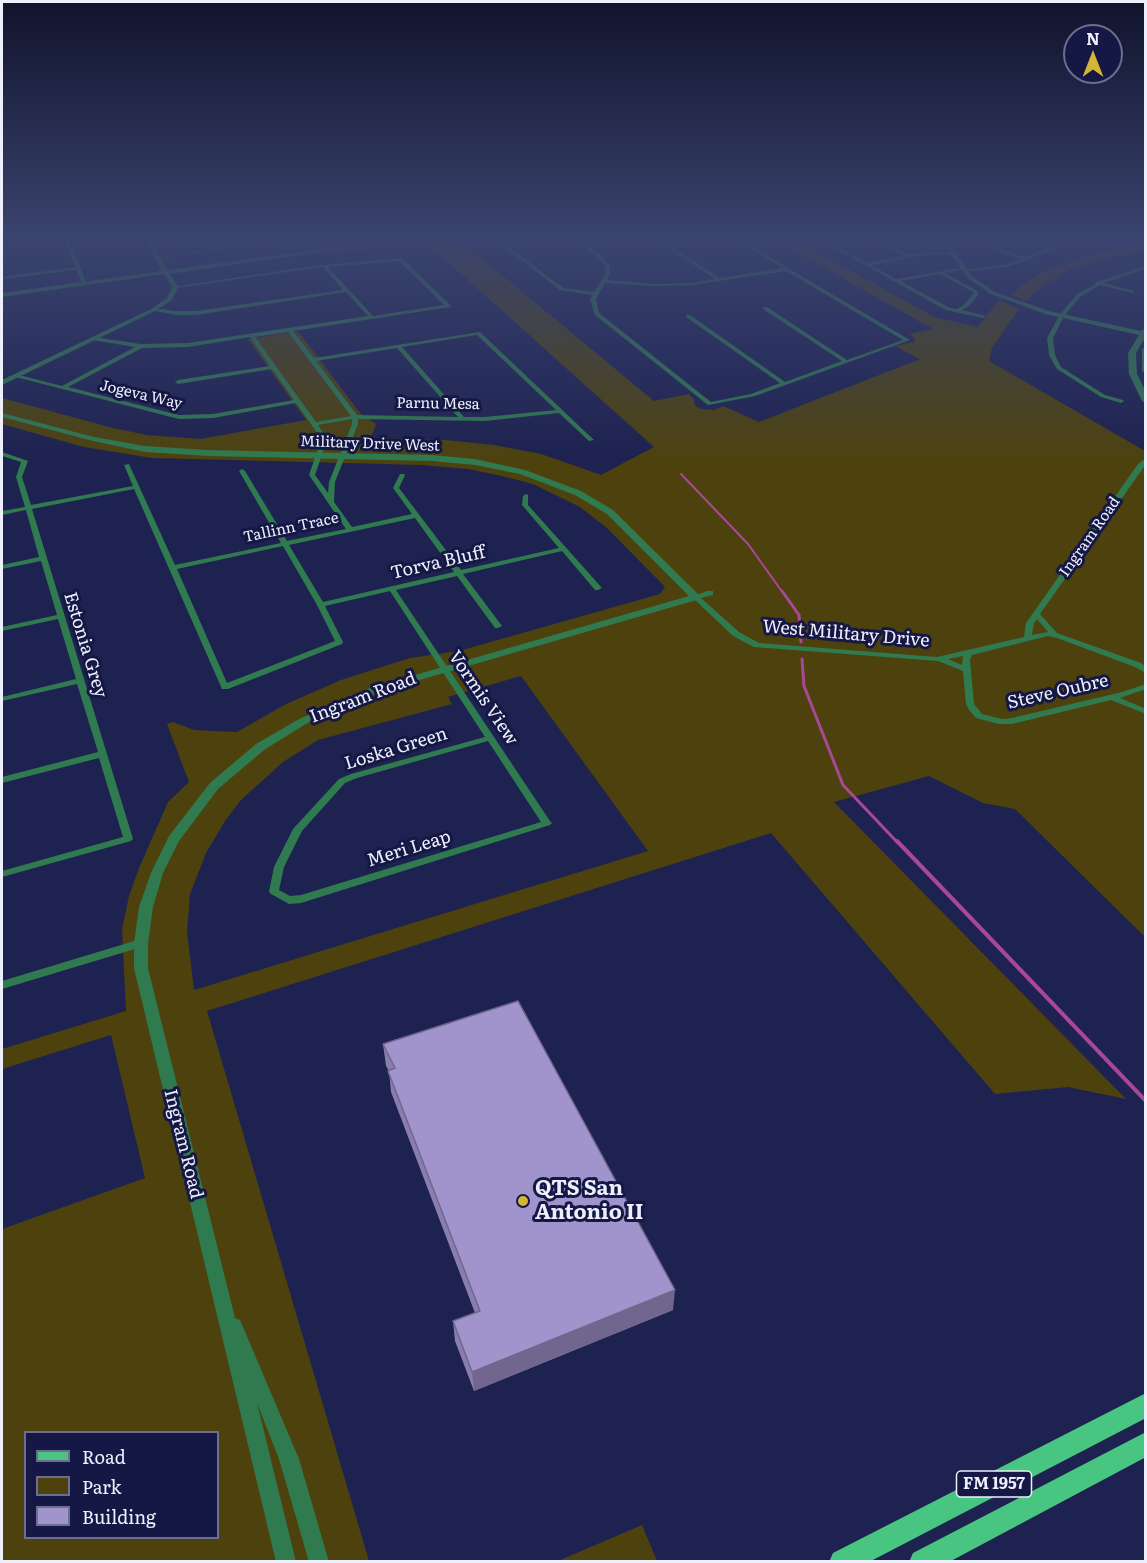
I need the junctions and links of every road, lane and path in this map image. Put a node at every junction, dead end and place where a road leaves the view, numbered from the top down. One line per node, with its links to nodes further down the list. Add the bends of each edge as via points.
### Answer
1 (145, 314): 16 (street)
2 (368, 314): 12 (street)
3 (392, 314): 12 (street)
4 (598, 314): 27 (street, via 710,404)
5 (774, 314): 21 (street)
6 (863, 314): 21 (street, via 907,340)
7 (973, 314): 10 (street)
8 (1054, 314): 11 (street)
9 (688, 316): 27 (street)
10 (983, 316)
11 (1062, 316): 14 (street); 30 (street, via 1050,338 1055,363 1082,384)
12 (371, 317): 13 (street)
13 (290, 330): 15 (street); 20 (street)
14 (1144, 332): 31 (street, via 1132,353 1132,365)
15 (252, 336): 17 (street, via 188,345); 22 (street)
16 (94, 339): 17 (street); 24 (street)
17 (141, 346): 28 (street)
18 (398, 346): 20 (street); 32 (street, via 478,333); 35 (street)
19 (1146, 349): 23 (street)
20 (313, 360): 34 (street)
21 (845, 361): 27 (street)
22 (274, 367): 25 (street); 29 (street)
23 (1146, 371)
24 (15, 376): 26 (street); 28 (street, Jogeva Way)
25 (178, 382)
26 (2, 383)
27 (783, 383)
28 (62, 388): 29 (street, Jogeva Way, via 187,418)
29 (299, 401): 36 (street)
30 (1121, 401)
31 (1146, 401)
32 (560, 411): 35 (street, Parnu Mesa); 37 (street)
33 (2, 415): 39 (street, Military Drive West, via 145,449)
34 (355, 417): 35 (street, Parnu Mesa); 36 (street, Parnu Mesa); 40 (street)
35 (463, 419)
36 (315, 424): 39 (street, via 323,444)
37 (591, 440)
38 (2, 454): 48 (street, Estonia Grey, via 25,461 19,477)
39 (318, 456): 40 (street, Military Drive West); 47 (street, via 312,475)
40 (343, 456): 47 (street, via 332,482); 61 (street, Military Drive West, via 475,462 560,485 596,502 616,517)
41 (1146, 460): 63 (street, Ingram Road)
42 (127, 465): 45 (street)
43 (242, 471): 52 (street)
44 (402, 475): 50 (street, via 396,488)
45 (136, 487): 48 (street); 56 (street)
46 (526, 496): 53 (street, via 525,505)
47 (331, 501): 51 (street)
48 (28, 508): 49 (street); 54 (street, Estonia Grey)
49 (2, 513)
50 (414, 516): 51 (street, Tallinn Trace); 57 (street)
51 (350, 530): 52 (street, Tallinn Trace)
52 (285, 544): 56 (street, Tallinn Trace); 62 (street)
53 (563, 549): 57 (street, Torva Bluff); 58 (street)
54 (43, 558): 55 (street); 64 (street, Estonia Grey)
55 (2, 567)
56 (173, 568): 62 (street, via 225,687 339,642)
57 (459, 573): 59 (street, Torva Bluff); 65 (street)
58 (598, 588)
59 (392, 590): 62 (street, Torva Bluff); 71 (street, Vormis View)
60 (710, 593): 61 (street, Ingram Road)
61 (696, 597): 70 (street, West Military Drive, via 736,634 757,645); 71 (street, Ingram Road)
62 (321, 606)
63 (1037, 615): 67 (street); 68 (street, Ingram Road, via 1030,622)
64 (61, 616): 66 (street); 74 (street, Estonia Grey)
65 (498, 626)
66 (2, 628)
67 (1054, 634): 68 (street, Steve Oubre); 73 (street, Steve Oubre)
68 (1028, 637): 69 (street, Steve Oubre)
69 (968, 653): 70 (street, West Military Drive); 72 (street, Steve Oubre)
70 (938, 659): 72 (street, West Military Drive)
71 (444, 669): 79 (street, Vormis View); 85 (street, Ingram Road, via 374,690 305,720 261,747 214,786 172,839 146,907)
72 (966, 669): 76 (street, Steve Oubre, via 973,710 979,716 1002,722)
73 (1144, 669)
74 (80, 681): 77 (street); 80 (street, Estonia Grey)
75 (1145, 688): 76 (street, Steve Oubre)
76 (1112, 696): 78 (street)
77 (2, 699)
78 (1146, 712)
79 (490, 738): 82 (street, Vormis View); 84 (street, Loska Green, via 342,782 314,810 286,850 274,886)
80 (102, 754): 81 (street); 83 (street, Estonia Grey, via 128,839)
81 (2, 780)
82 (547, 824): 84 (street, Meri Leap, via 301,899)
83 (2, 874)
84 (279, 897)
85 (141, 943): 86 (street); 87 (street, Ingram Road, via 141,968)
86 (2, 985)
87 (222, 1303): 90 (street, Ingram Road); 91 (street, Ingram Road, via 285,1449)
88 (1146, 1405): 92 (main road, FM 1957)
89 (1146, 1444): 93 (main road, FM 1957)
90 (286, 1562)
91 (319, 1562)
92 (842, 1562)
93 (922, 1562)

